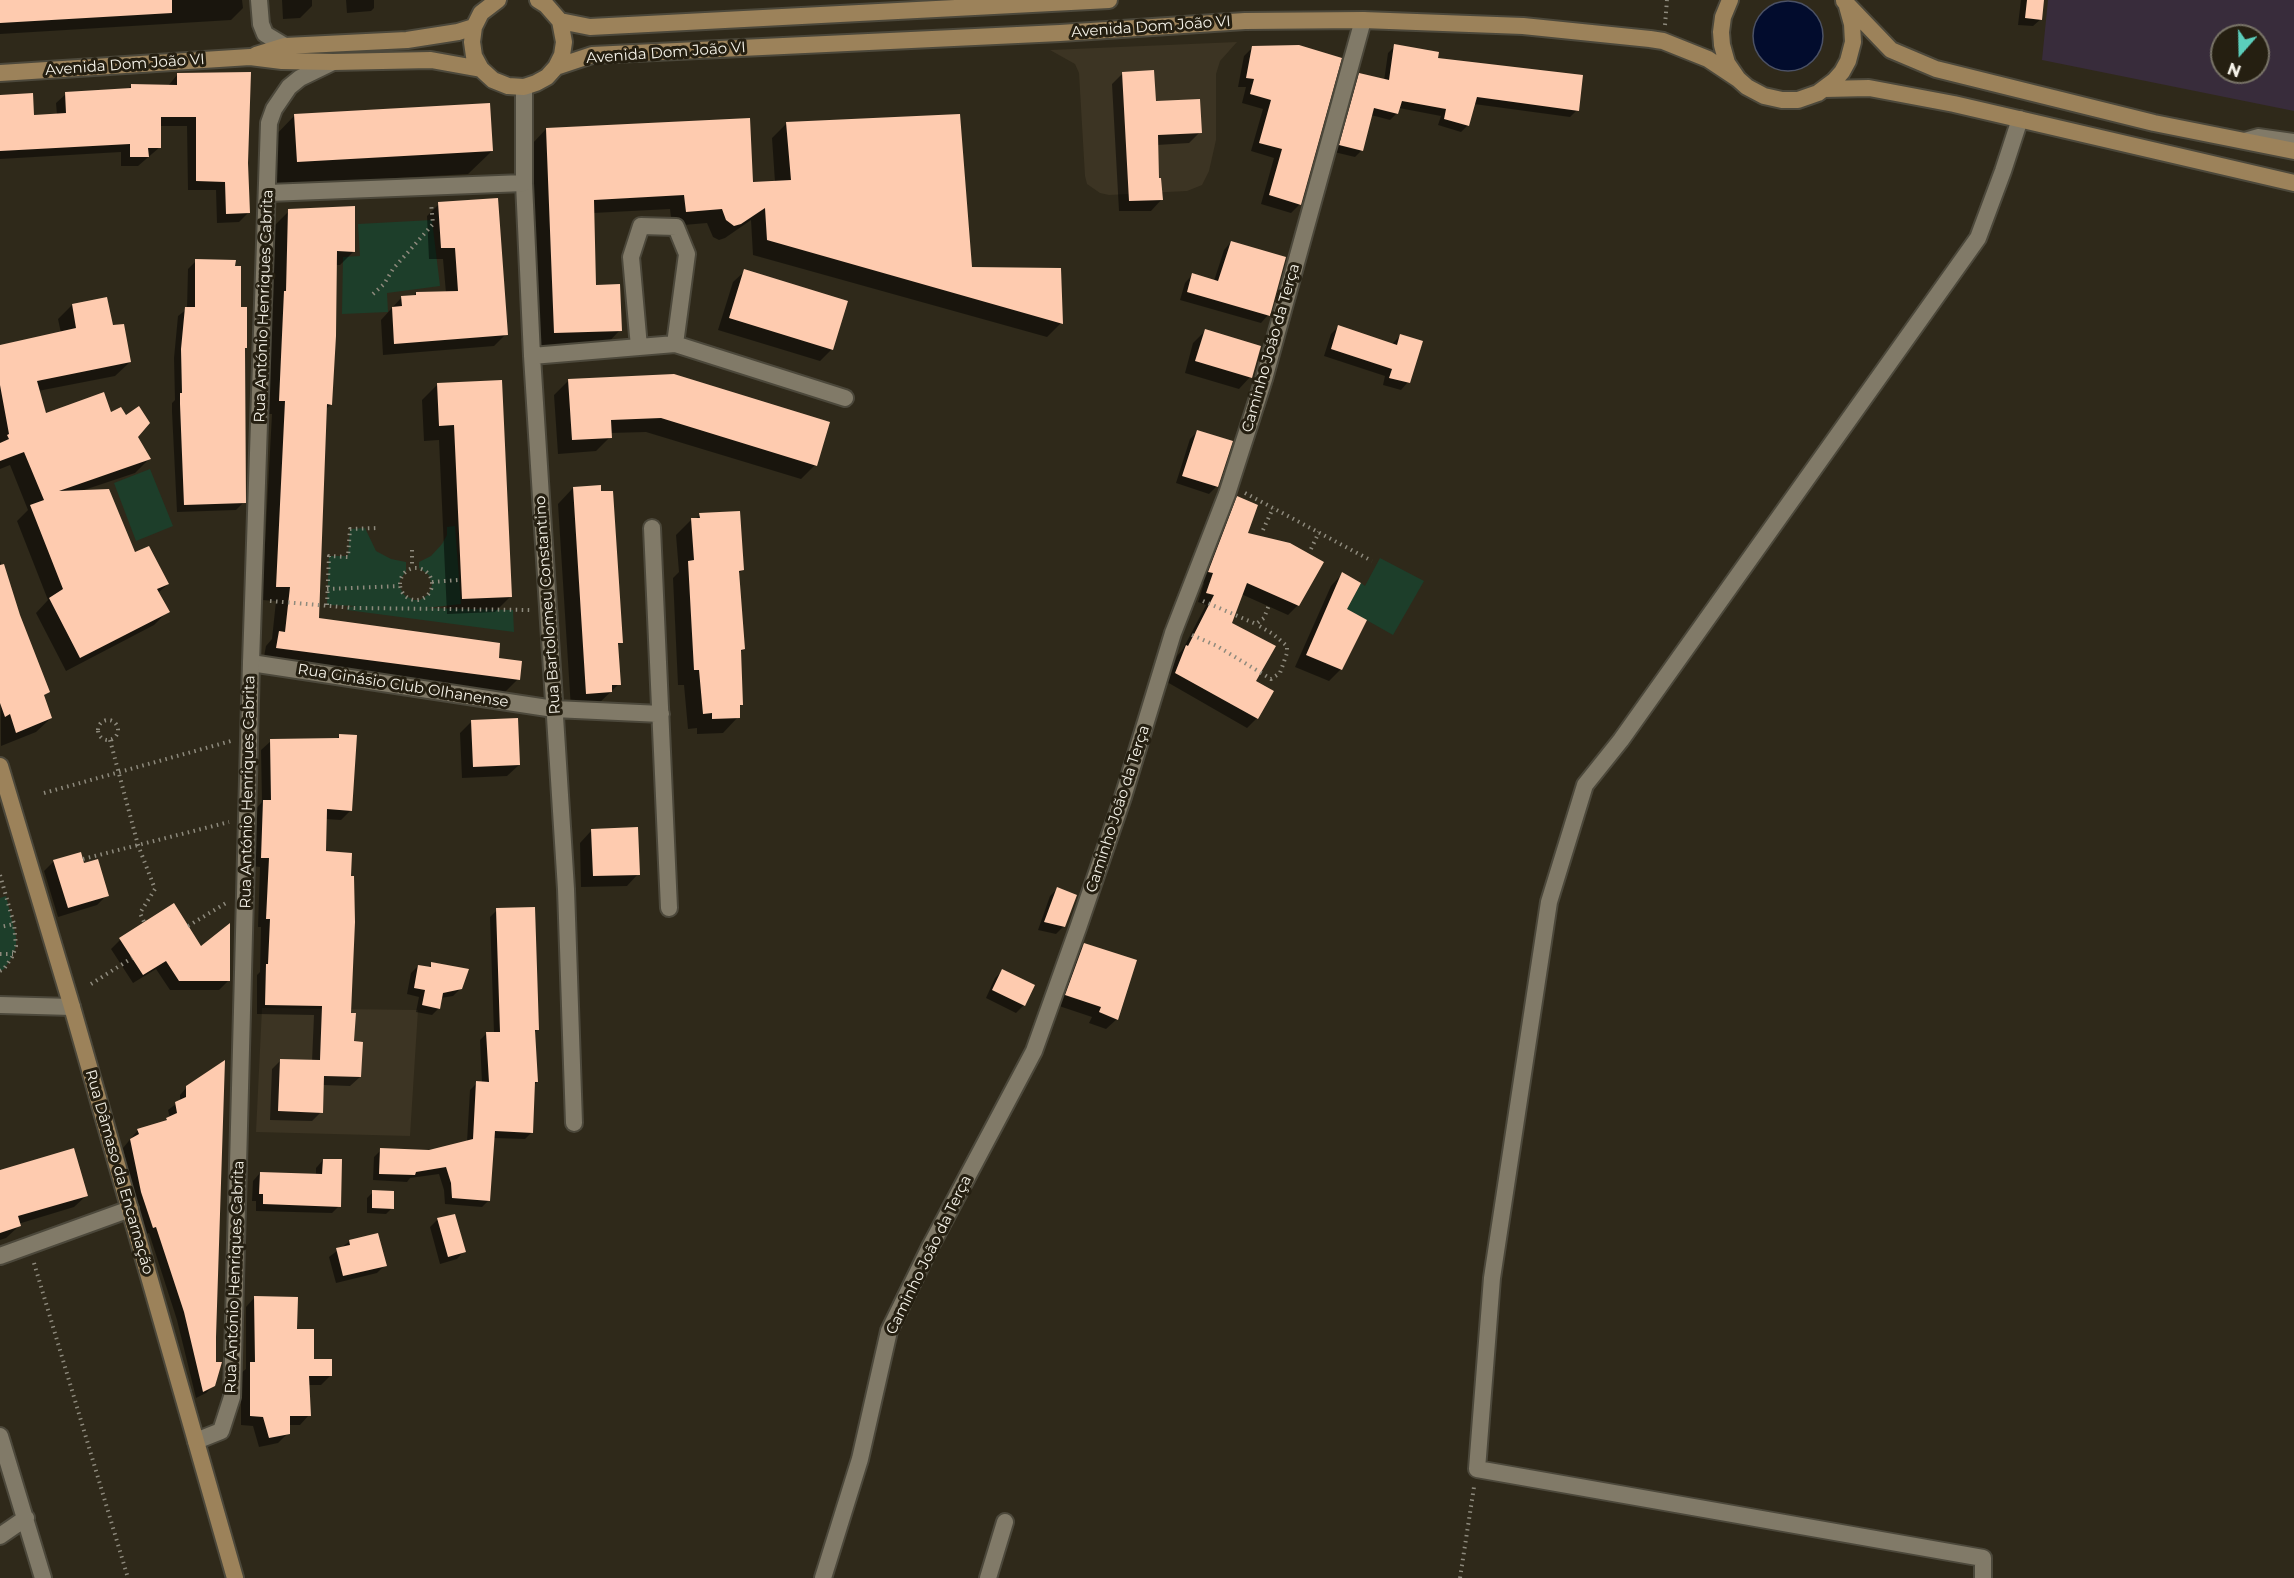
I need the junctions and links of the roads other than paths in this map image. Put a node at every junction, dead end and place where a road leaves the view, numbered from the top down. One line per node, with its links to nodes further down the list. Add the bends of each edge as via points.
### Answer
1 (259, 0): 10 (street, via 265,34)
2 (498, 0): 9 (main road, via 481,13)
3 (538, 0): 8 (main road)
4 (1109, 0): 8 (main road, Avenida Dom João VI, via 590,27)
5 (1730, 0): 16 (main road, via 1722,20 1721,39 1725,57)
6 (1844, 0): 18 (main road, Avenida Dom João VI, via 1852,24 1852,49 1842,72); 21 (main road, via 1891,50 1936,69)
7 (1364, 20): 13 (main road, Avenida Dom João VI, via 1245,21 592,55); 16 (main road, Avenida Dom João VI, via 1523,26 1663,41 1708,59); 48 (street, Caminho João da Terça, via 1264,379 1230,486 1173,633 1123,797 1034,1051 889,1331 860,1459)
8 (560, 21): 13 (main road, via 564,42)
9 (474, 27): 10 (main road, Avenida Dom João VI, via 407,40); 14 (main road, via 474,56)
10 (285, 46): 11 (main road, Avenida Dom João VI)
11 (250, 57): 12 (main road, Avenida Dom João VI); 15 (main road, Avenida Dom João VI)
12 (333, 62): 14 (main road, Avenida Dom João VI, via 431,60); 25 (street, Rua António Henriques Cabrita, via 300,78 274,109 269,123)
13 (556, 67): 17 (main road, Avenida Dom João VI, via 547,77)
14 (482, 69): 17 (main road, via 493,80)
15 (0, 73)
16 (1738, 79): 18 (main road, Avenida Dom João VI, via 1755,92 1776,99 1798,100)
17 (524, 87): 23 (street, Rua Bartolomeu Constantino)
18 (1824, 89): 19 (main road, via 1869,88)
19 (2019, 119): 24 (main road); 50 (street, via 1978,238 1622,740 1586,785 1549,902 1492,1278 1477,1469 1983,1558)
20 (2294, 139): 21 (lane, via 2258,134)
21 (2234, 140): 22 (main road)
22 (2294, 152)
23 (524, 183): 25 (street); 28 (street, Rua Bartolomeu Constantino)
24 (2294, 183)
25 (268, 193): 31 (street, Rua António Henriques Cabrita)
26 (675, 344): 27 (street); 27 (street, via 687,254 676,227 640,226 631,257); 29 (street)
27 (639, 347): 28 (street)
28 (532, 356): 32 (street, Rua Bartolomeu Constantino)
29 (845, 398)
30 (652, 528): 33 (street)
31 (251, 663): 32 (street, Rua Ginásio Club Olhanense); 42 (street, Rua António Henriques Cabrita, via 232,1397 222,1431)
32 (554, 709): 33 (street, Rua Ginásio Club Olhanense); 38 (street, Rua Bartolomeu Constantino, via 566,889)
33 (661, 714): 35 (street)
34 (0, 766): 37 (main road, Rua Dâmaso da Encarnação)
35 (669, 908)
36 (0, 1005): 37 (street)
37 (72, 1007): 39 (main road, Rua Dâmaso da Encarnação)
38 (574, 1124)
39 (129, 1209): 40 (street); 42 (main road, Rua Dâmaso da Encarnação)
40 (0, 1256)
41 (0, 1436): 43 (street)
42 (196, 1441): 47 (main road, Rua Dâmaso da Encarnação)
43 (26, 1518): 45 (street); 46 (street)
44 (1005, 1522): 49 (street)
45 (0, 1536)
46 (43, 1578)
47 (236, 1578)
48 (823, 1578)
49 (988, 1578)
50 (1983, 1578)

